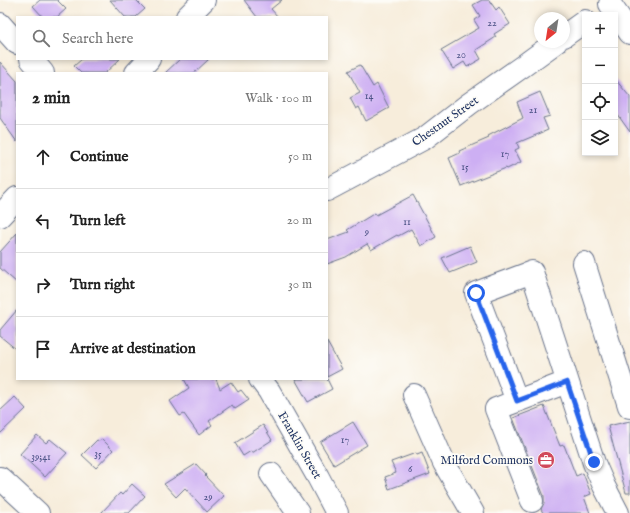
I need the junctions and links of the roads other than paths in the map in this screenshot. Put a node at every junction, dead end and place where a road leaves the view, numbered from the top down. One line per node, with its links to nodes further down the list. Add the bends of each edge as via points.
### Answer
1 (204, 0): 3 (street)
2 (606, 6): 7 (street)
3 (188, 16)
4 (582, 23): 6 (street)
5 (0, 24): 8 (street)
6 (570, 32)
7 (630, 33)
8 (16, 42)
9 (548, 48): 14 (street, Chestnut Street, via 426,138)
10 (32, 60): 12 (street)
11 (148, 60): 13 (street)
12 (42, 72)
13 (137, 72)
14 (328, 189)
15 (16, 199): 16 (street)
16 (0, 216)
17 (584, 263): 22 (street)
18 (261, 380): 28 (street, Franklin Street)
19 (567, 382): 21 (street); 21 (street, via 532,272 476,293); 30 (street, via 597,470)
20 (414, 395): 29 (street, via 444,463)
21 (517, 401): 25 (street, via 496,409)
22 (630, 407)
23 (272, 474): 27 (street)
24 (0, 478): 26 (street)
25 (532, 501)
26 (38, 513)
27 (298, 513)
28 (337, 513)
29 (473, 513)
30 (618, 513)

